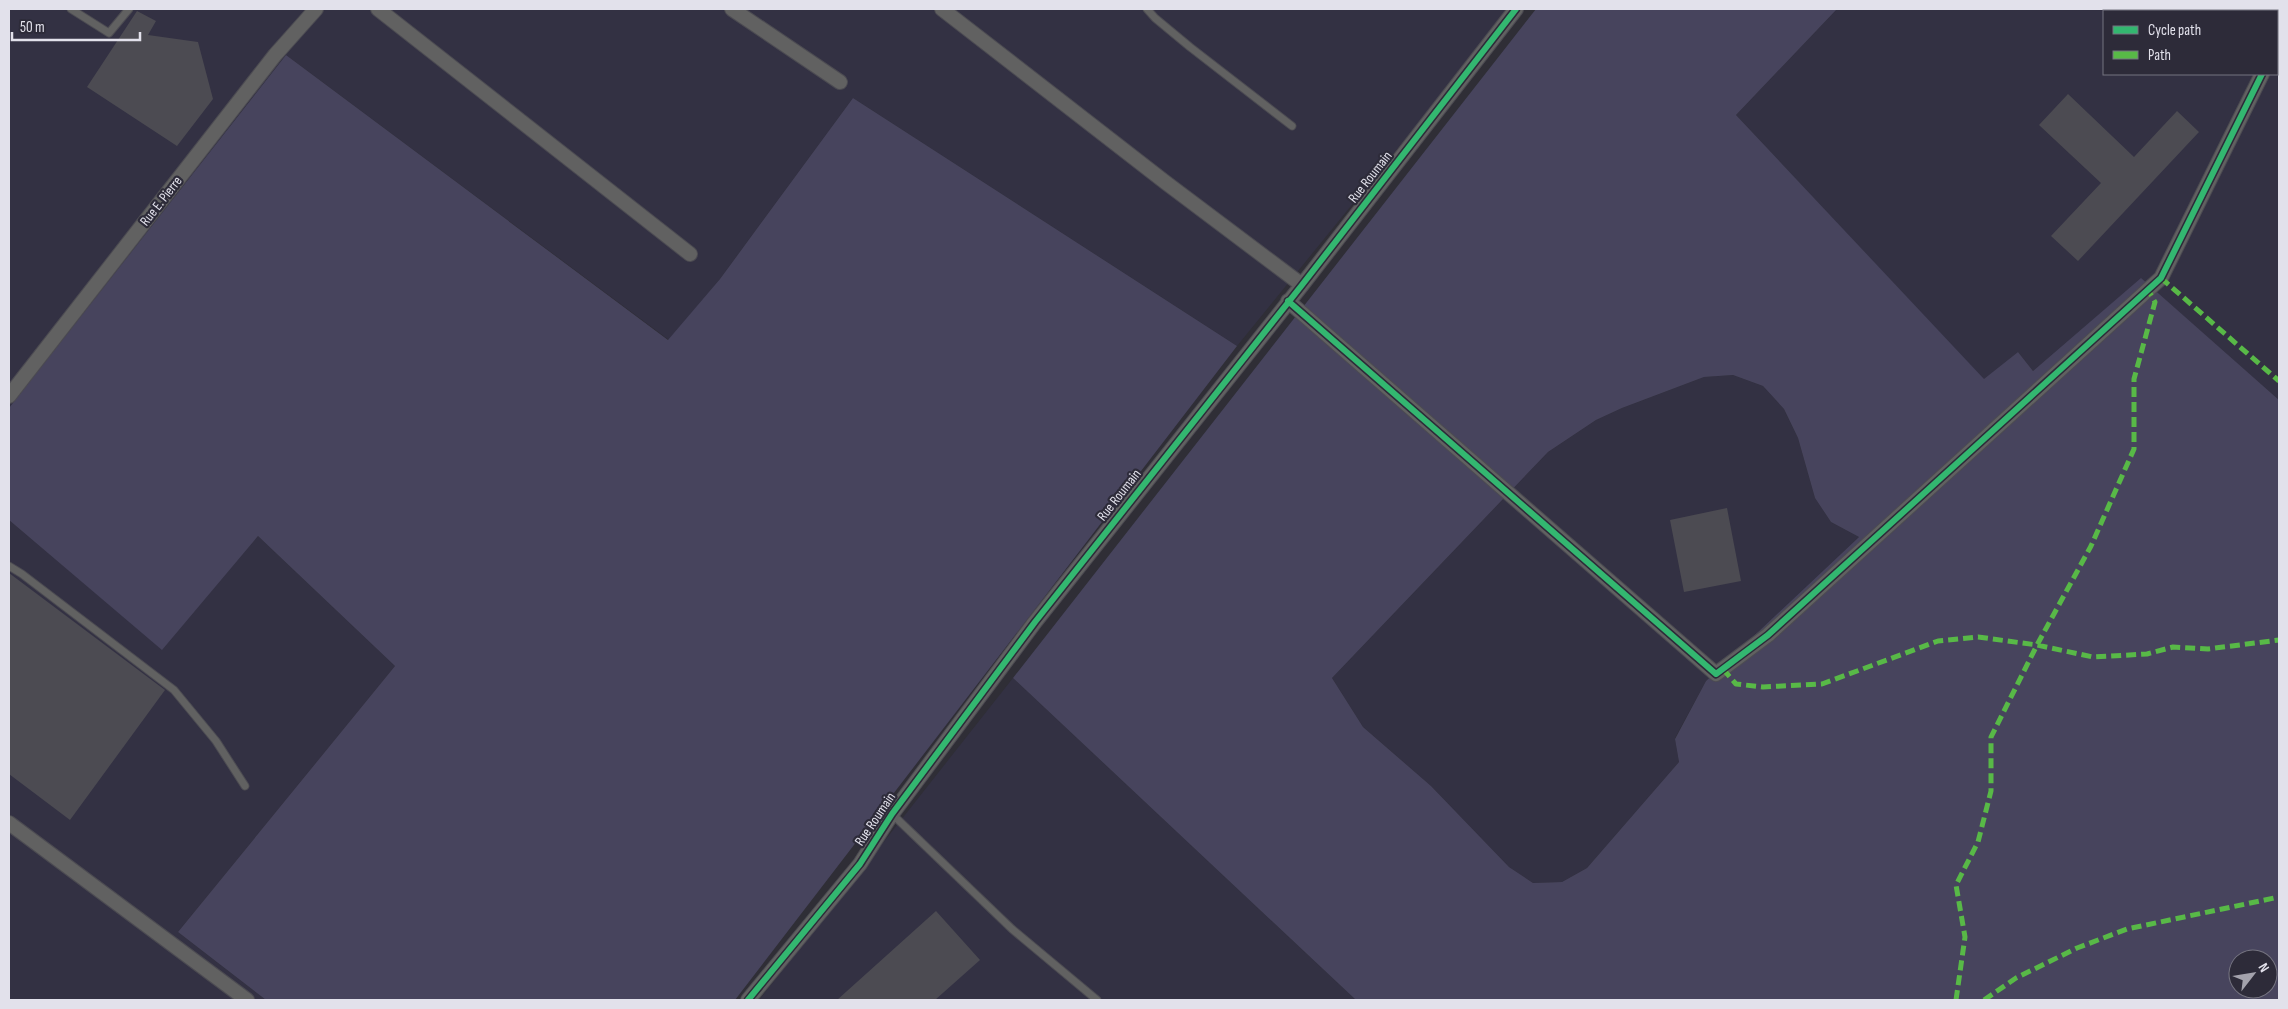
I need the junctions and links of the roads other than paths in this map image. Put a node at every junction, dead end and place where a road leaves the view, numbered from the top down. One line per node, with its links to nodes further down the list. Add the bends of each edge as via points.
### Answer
1 (70, 9): 2 (lane, via 109,33)
2 (129, 9)
3 (316, 9): 15 (street, Rue E. Pierre, via 275,55)
4 (378, 9): 12 (street)
5 (732, 9): 10 (street)
6 (942, 9): 13 (street)
7 (1147, 9): 11 (lane, via 1190,47)
8 (1516, 9): 13 (street, Rue Roumain)
9 (2262, 75): 14 (street, via 2161,278 1776,628 1716,674)
10 (840, 82)
11 (1292, 126)
12 (690, 254)
13 (1302, 285): 14 (street, Rue Roumain)
14 (1288, 301): 18 (street, Rue Roumain, via 1035,622)
15 (9, 396)
16 (9, 566): 17 (lane, via 174,690 216,741)
17 (245, 786)
18 (892, 814): 21 (street, Rue Roumain, via 860,864); 22 (lane, via 1033,948)
19 (9, 823): 20 (street)
20 (247, 1000)
21 (748, 1000)
22 (1097, 1000)

